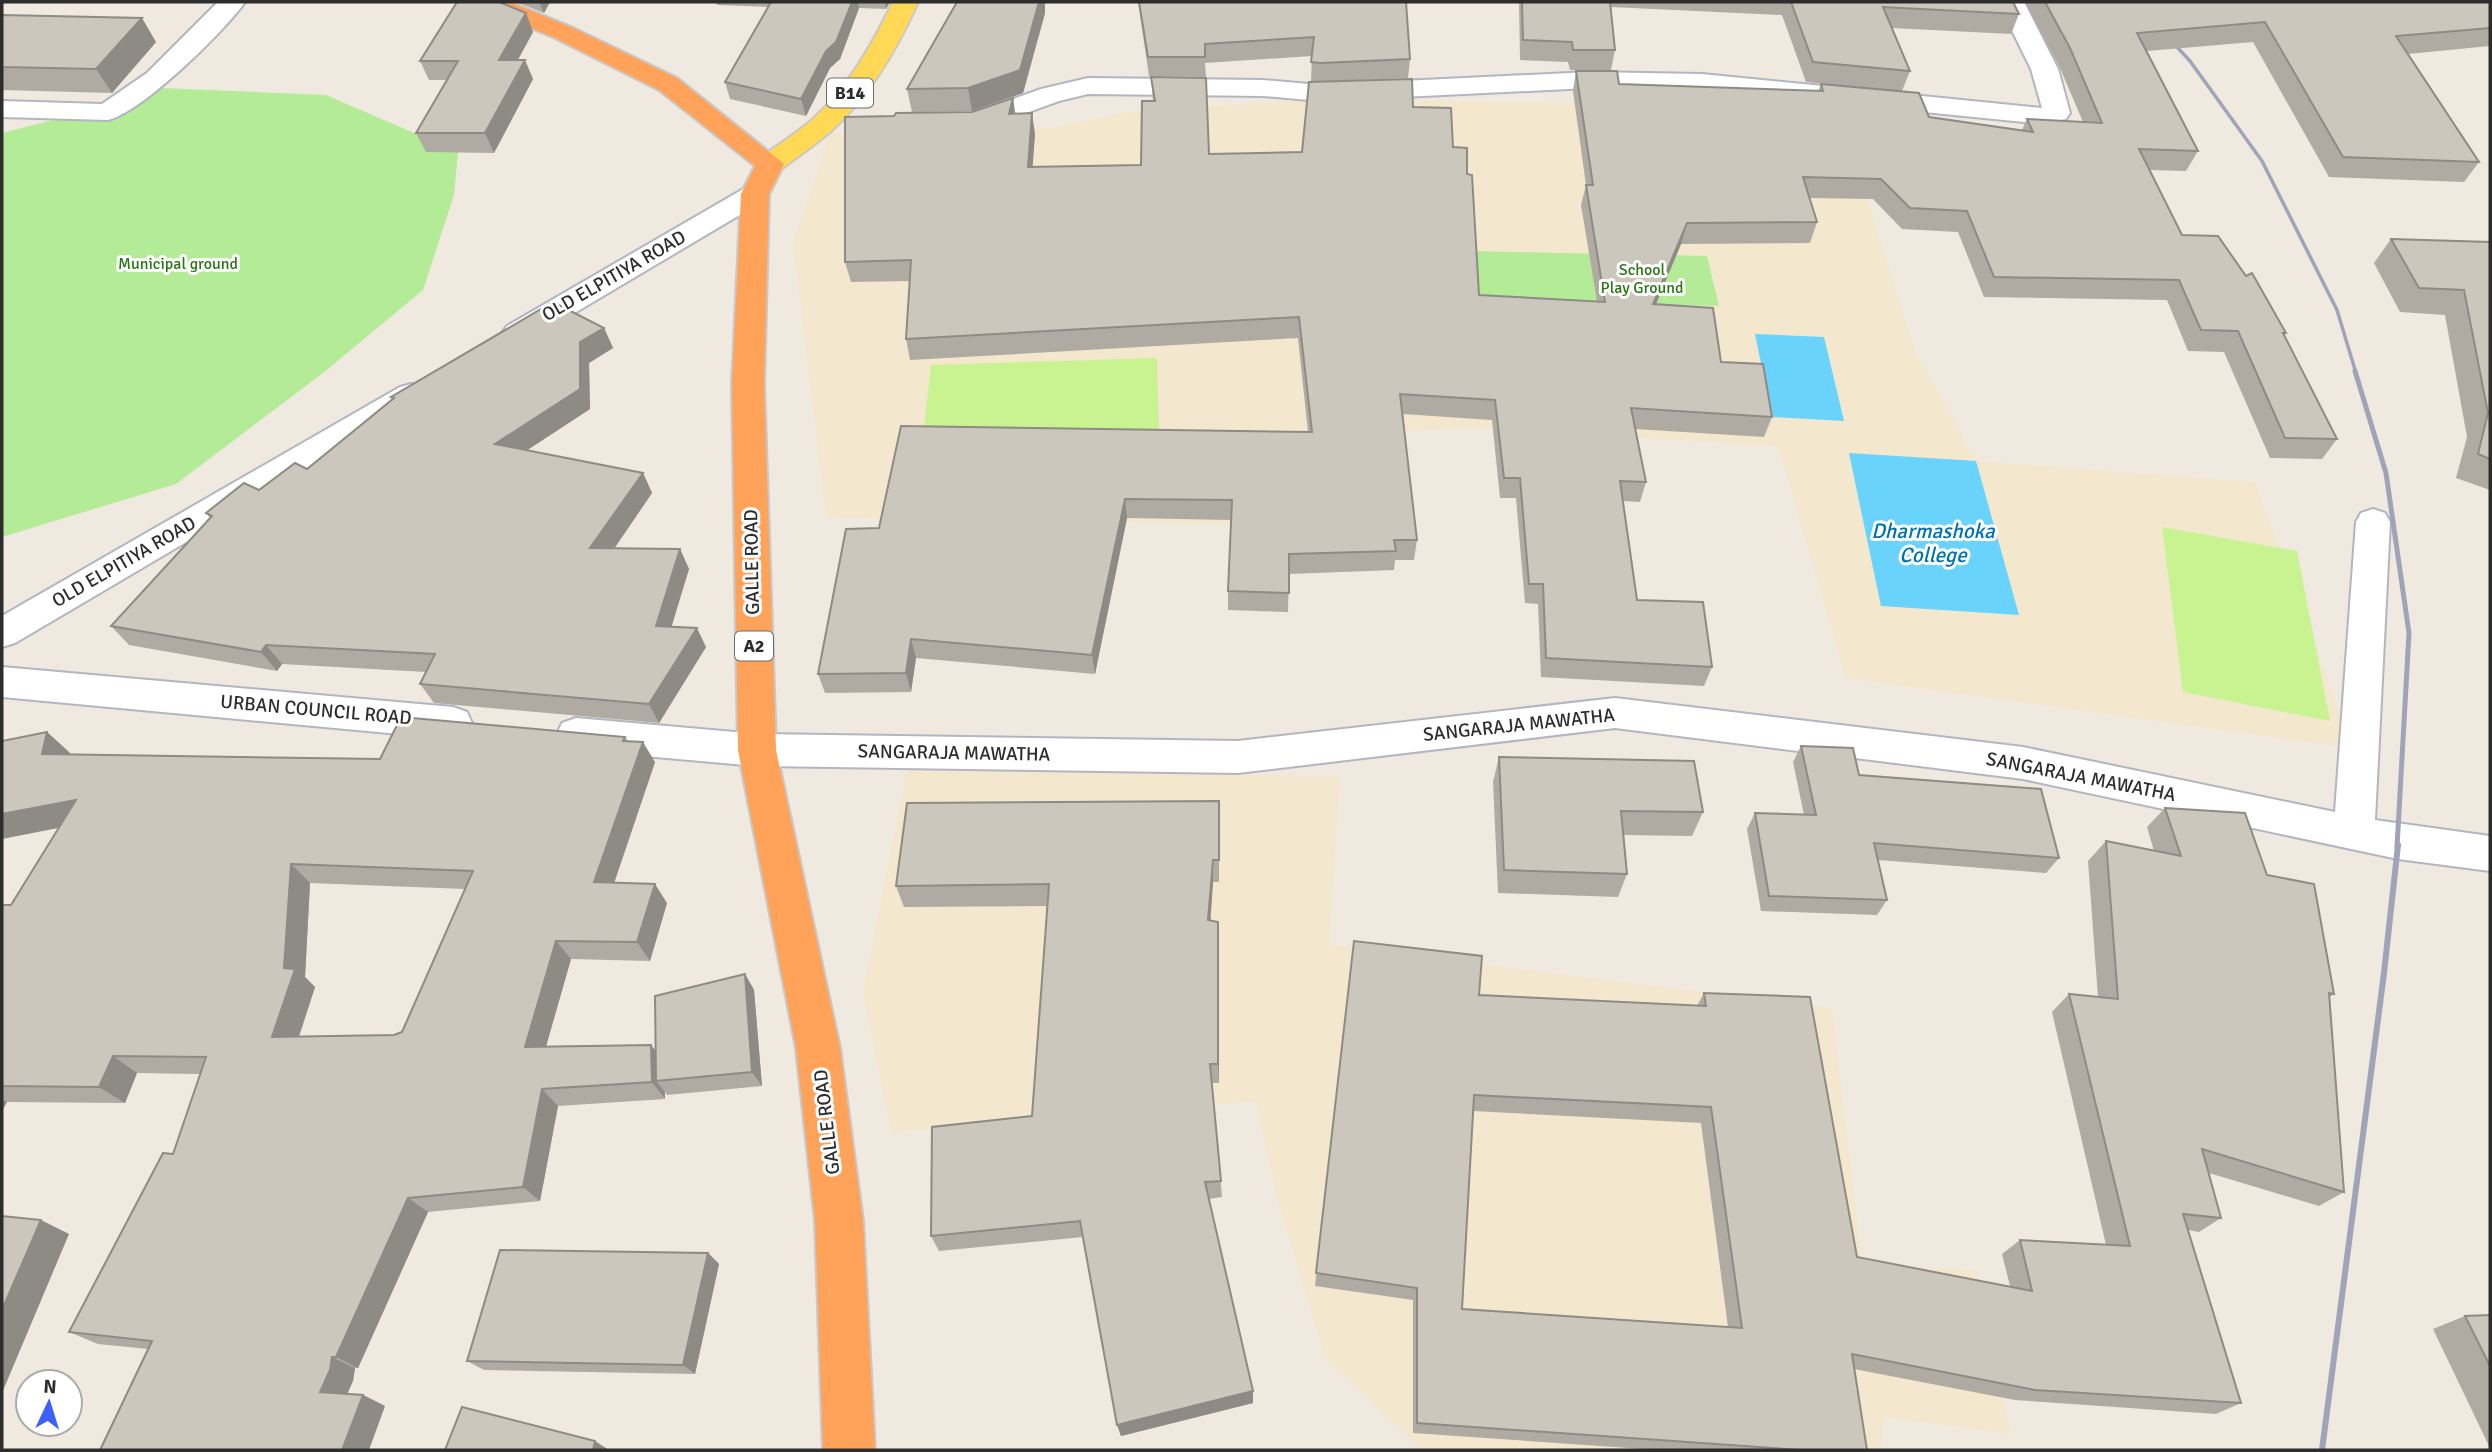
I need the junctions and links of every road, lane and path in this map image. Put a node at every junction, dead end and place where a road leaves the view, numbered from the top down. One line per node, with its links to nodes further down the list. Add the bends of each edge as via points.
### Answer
1 (232, 2): 5 (street, via 156,79 108,112)
2 (489, 2): 9 (highway, via 667,84)
3 (905, 2): 7 (main road, B14, via 891,36 862,80)
4 (2011, 2): 6 (street, via 2038,52 2056,113 2043,116 1702,82 1589,80 1320,93 1088,86 975,122)
5 (2, 109)
6 (939, 123)
7 (823, 124): 8 (street); 9 (main road, B14)
8 (864, 124)
9 (763, 179): 10 (street, OLD ELPITIYA ROAD); 17 (highway, GALLE ROAD / A2, via 748,384)
10 (492, 347)
11 (432, 382): 13 (street, OLD ELPITIYA ROAD)
12 (2373, 522): 18 (street)
13 (2, 633)
14 (2, 682): 15 (street, URBAN COUNCIL ROAD)
15 (482, 725)
16 (537, 730): 17 (street)
17 (757, 750): 18 (street, SANGARAJA MAWATHA, via 1238,757 1615,713 2023,763); 20 (highway, GALLE ROAD / A2, via 818,1048 839,1221)
18 (2354, 832): 19 (street, SANGARAJA MAWATHA)
19 (2490, 853)
20 (849, 1450)

